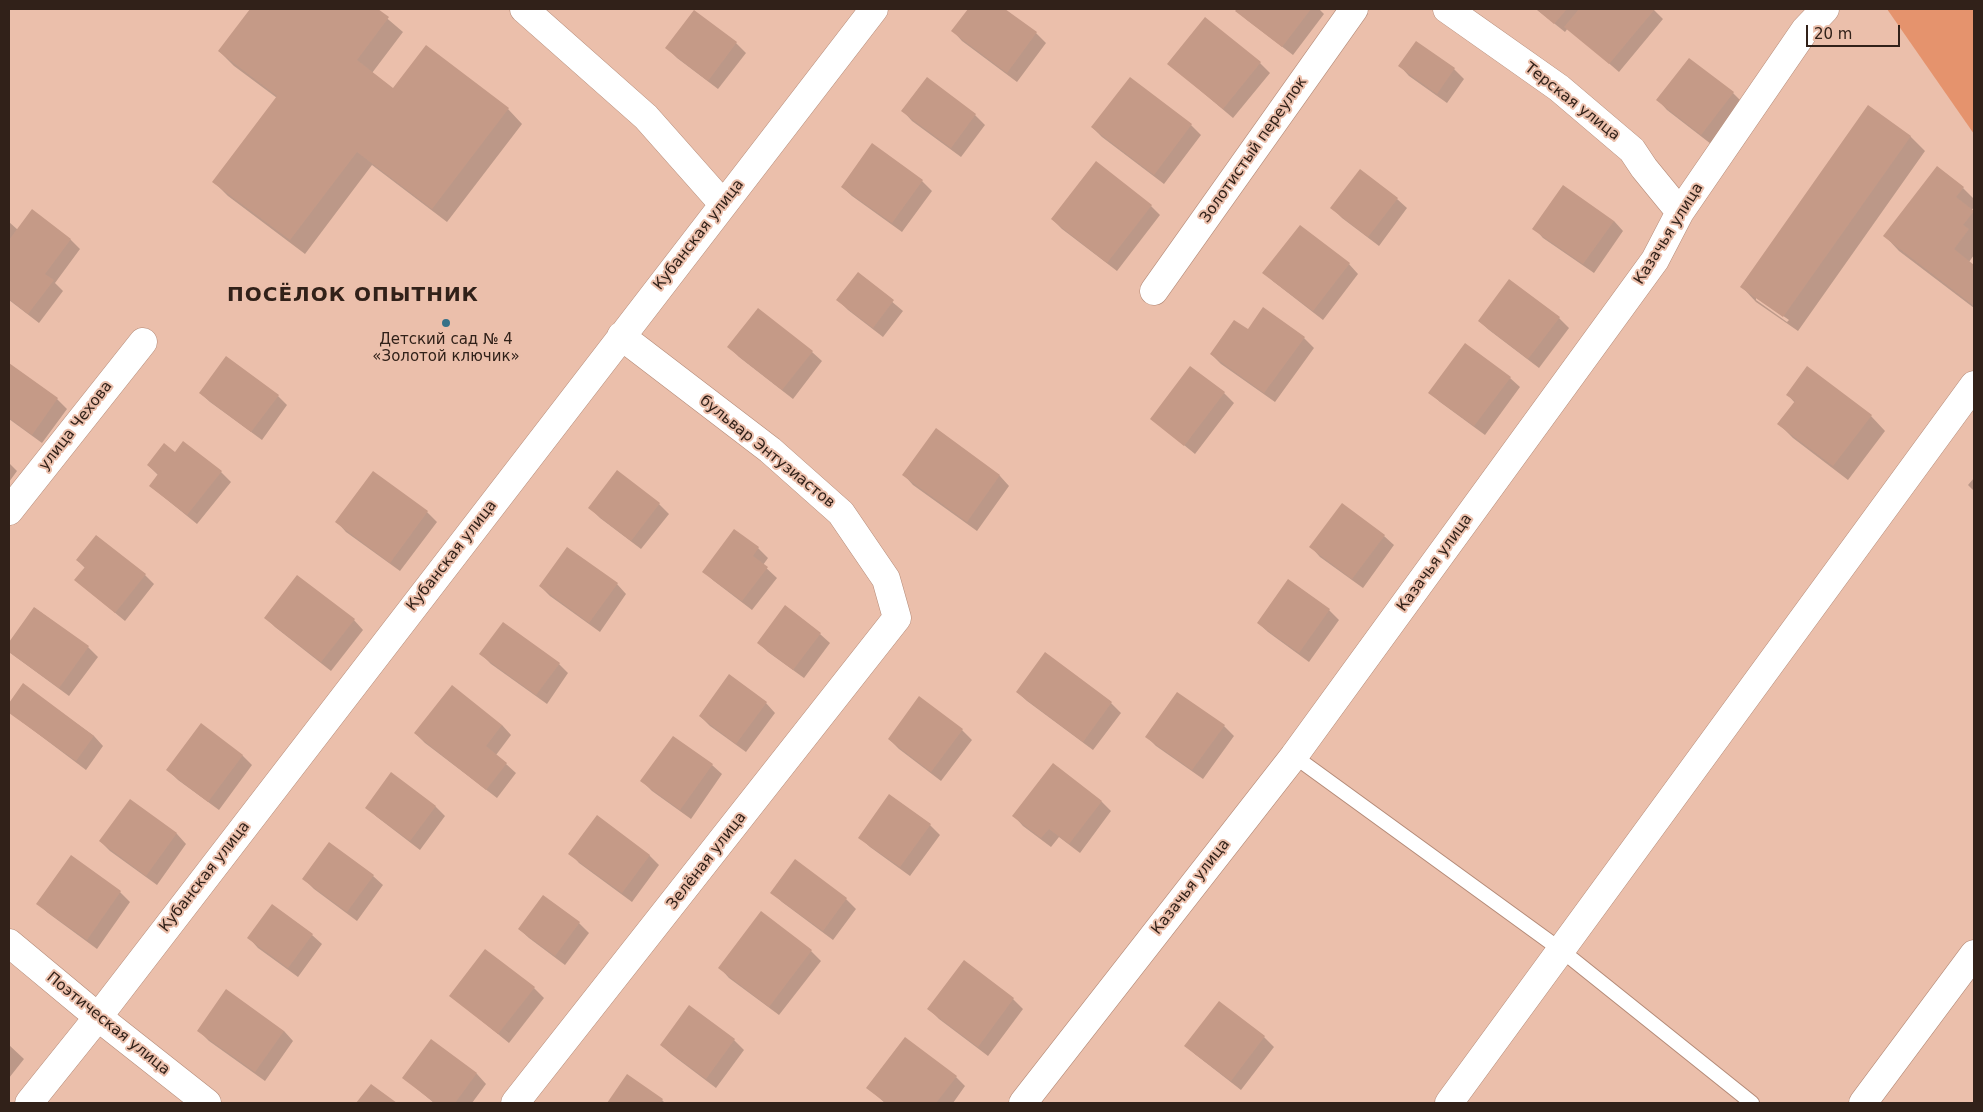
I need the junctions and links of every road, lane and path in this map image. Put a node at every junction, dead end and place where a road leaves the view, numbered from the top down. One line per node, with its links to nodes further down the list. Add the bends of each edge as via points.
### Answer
1 (524, 9): 6 (street, via 646,117)
2 (874, 9): 6 (street, Кубанская улица)
3 (1354, 9): 8 (street, Золотистый переулок)
4 (1447, 9): 7 (street, Терская улица, via 1559,88 1632,150)
5 (1825, 9): 7 (street, Казачья улица, via 1805,30)
6 (723, 204): 9 (street, Кубанская улица)
7 (1680, 212): 14 (street, Казачья улица, via 1655,260)
8 (1154, 291)
9 (621, 336): 13 (street, бульвар Энтузиастов, via 770,450 841,513 886,579); 18 (street, Кубанская улица)
10 (142, 342): 12 (street, улица Чехова)
11 (1974, 385): 16 (street)
12 (9, 511)
13 (897, 618): 21 (street, Зелёная улица)
14 (1294, 756): 16 (lane); 22 (street, Казачья улица)
15 (9, 944): 18 (street, Поэтическая улица)
16 (1561, 950): 23 (street); 24 (lane)
17 (1974, 954): 25 (street)
18 (98, 1017): 19 (street, Кубанская улица); 20 (street, Поэтическая улица)
19 (29, 1103)
20 (207, 1103)
21 (515, 1103)
22 (1023, 1103)
23 (1449, 1103)
24 (1752, 1103)
25 (1863, 1103)

